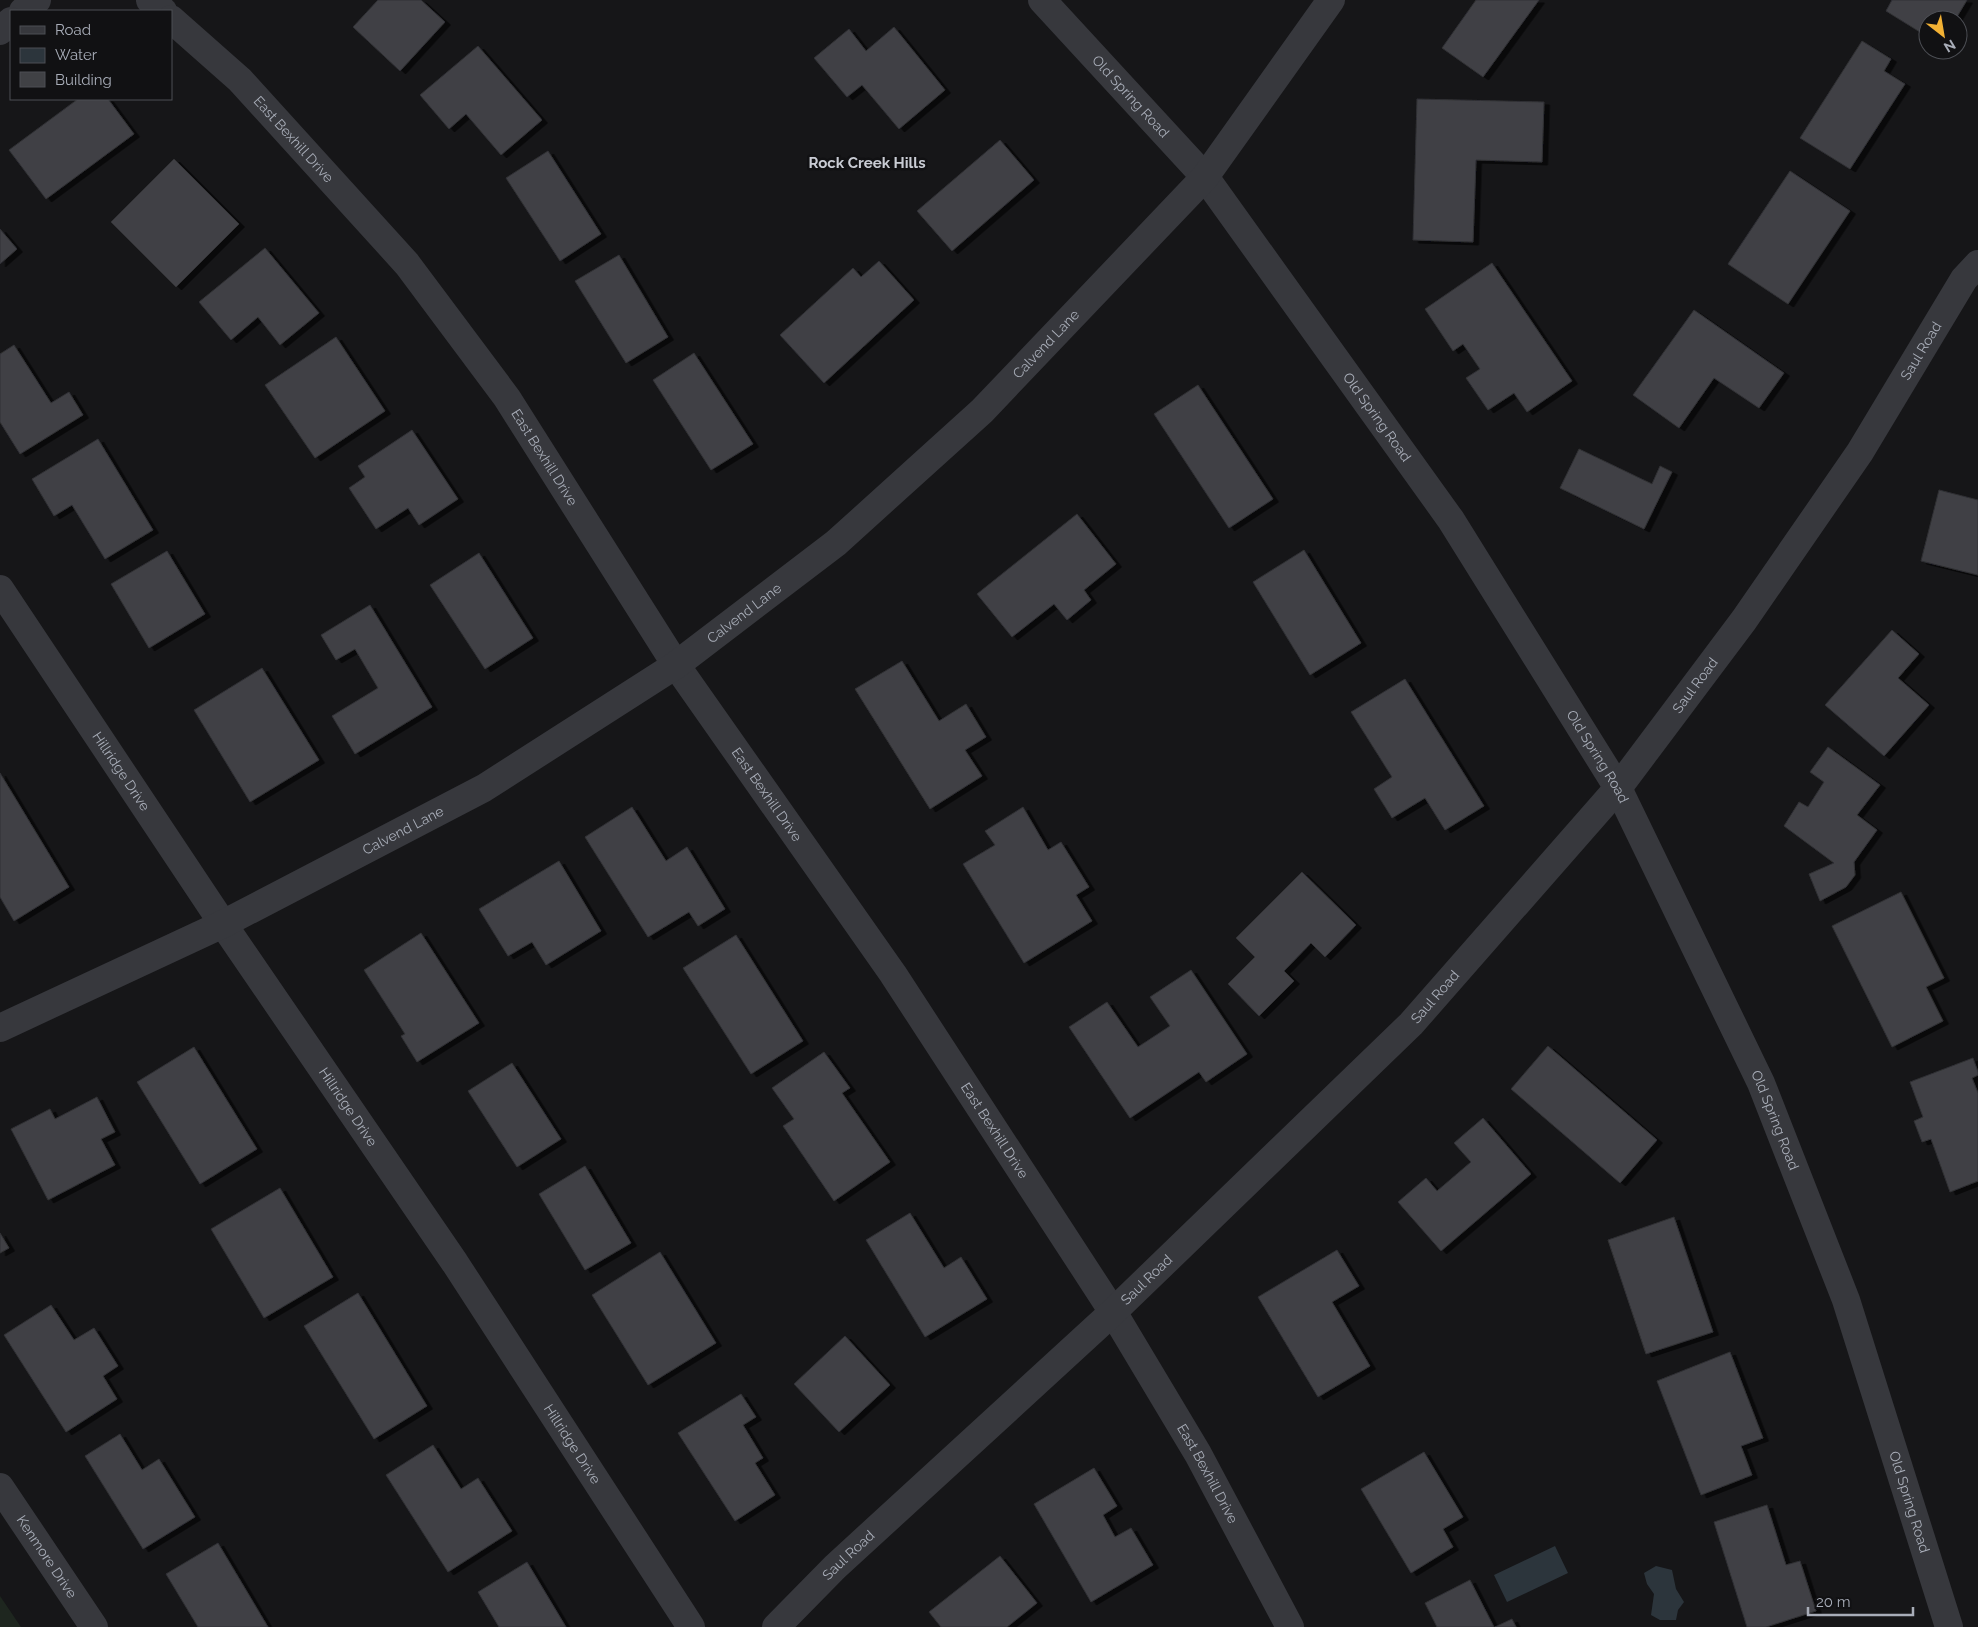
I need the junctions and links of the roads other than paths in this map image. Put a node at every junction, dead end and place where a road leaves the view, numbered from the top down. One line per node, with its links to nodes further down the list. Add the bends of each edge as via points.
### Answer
1 (37, 0): 5 (street)
2 (150, 0): 6 (street)
3 (1042, 0): 10 (street, Old Spring Road)
4 (1331, 0): 10 (street, Calvend Lane)
5 (24, 10)
6 (162, 10)
7 (172, 20): 13 (street, East Bexhill Drive, via 240,80 407,264 507,398)
8 (10, 23): 9 (street)
9 (0, 31)
10 (1204, 177): 13 (street, Calvend Lane, via 976,417 836,543); 14 (street, Old Spring Road, via 1451,520)
11 (1978, 264): 14 (street, Saul Road, via 1964,278 1860,452 1824,505 1744,620)
12 (0, 589): 15 (street, Hillridge Drive)
13 (676, 665): 15 (street, Calvend Lane, via 484,788); 17 (street, East Bexhill Drive, via 889,968)
14 (1618, 788): 17 (street, Saul Road, via 1411,1024); 23 (street, Old Spring Road, via 1761,1083 1846,1300)
15 (223, 924): 16 (street, Calvend Lane); 20 (street, Hillridge Drive, via 454,1263)
16 (0, 1028)
17 (1113, 1312): 21 (street, Saul Road, via 835,1567); 22 (street, East Bexhill Drive, via 1198,1454)
18 (0, 1487): 19 (street, Kenmore Drive)
19 (94, 1627)
20 (691, 1627)
21 (776, 1627)
22 (1290, 1627)
23 (1949, 1627)

